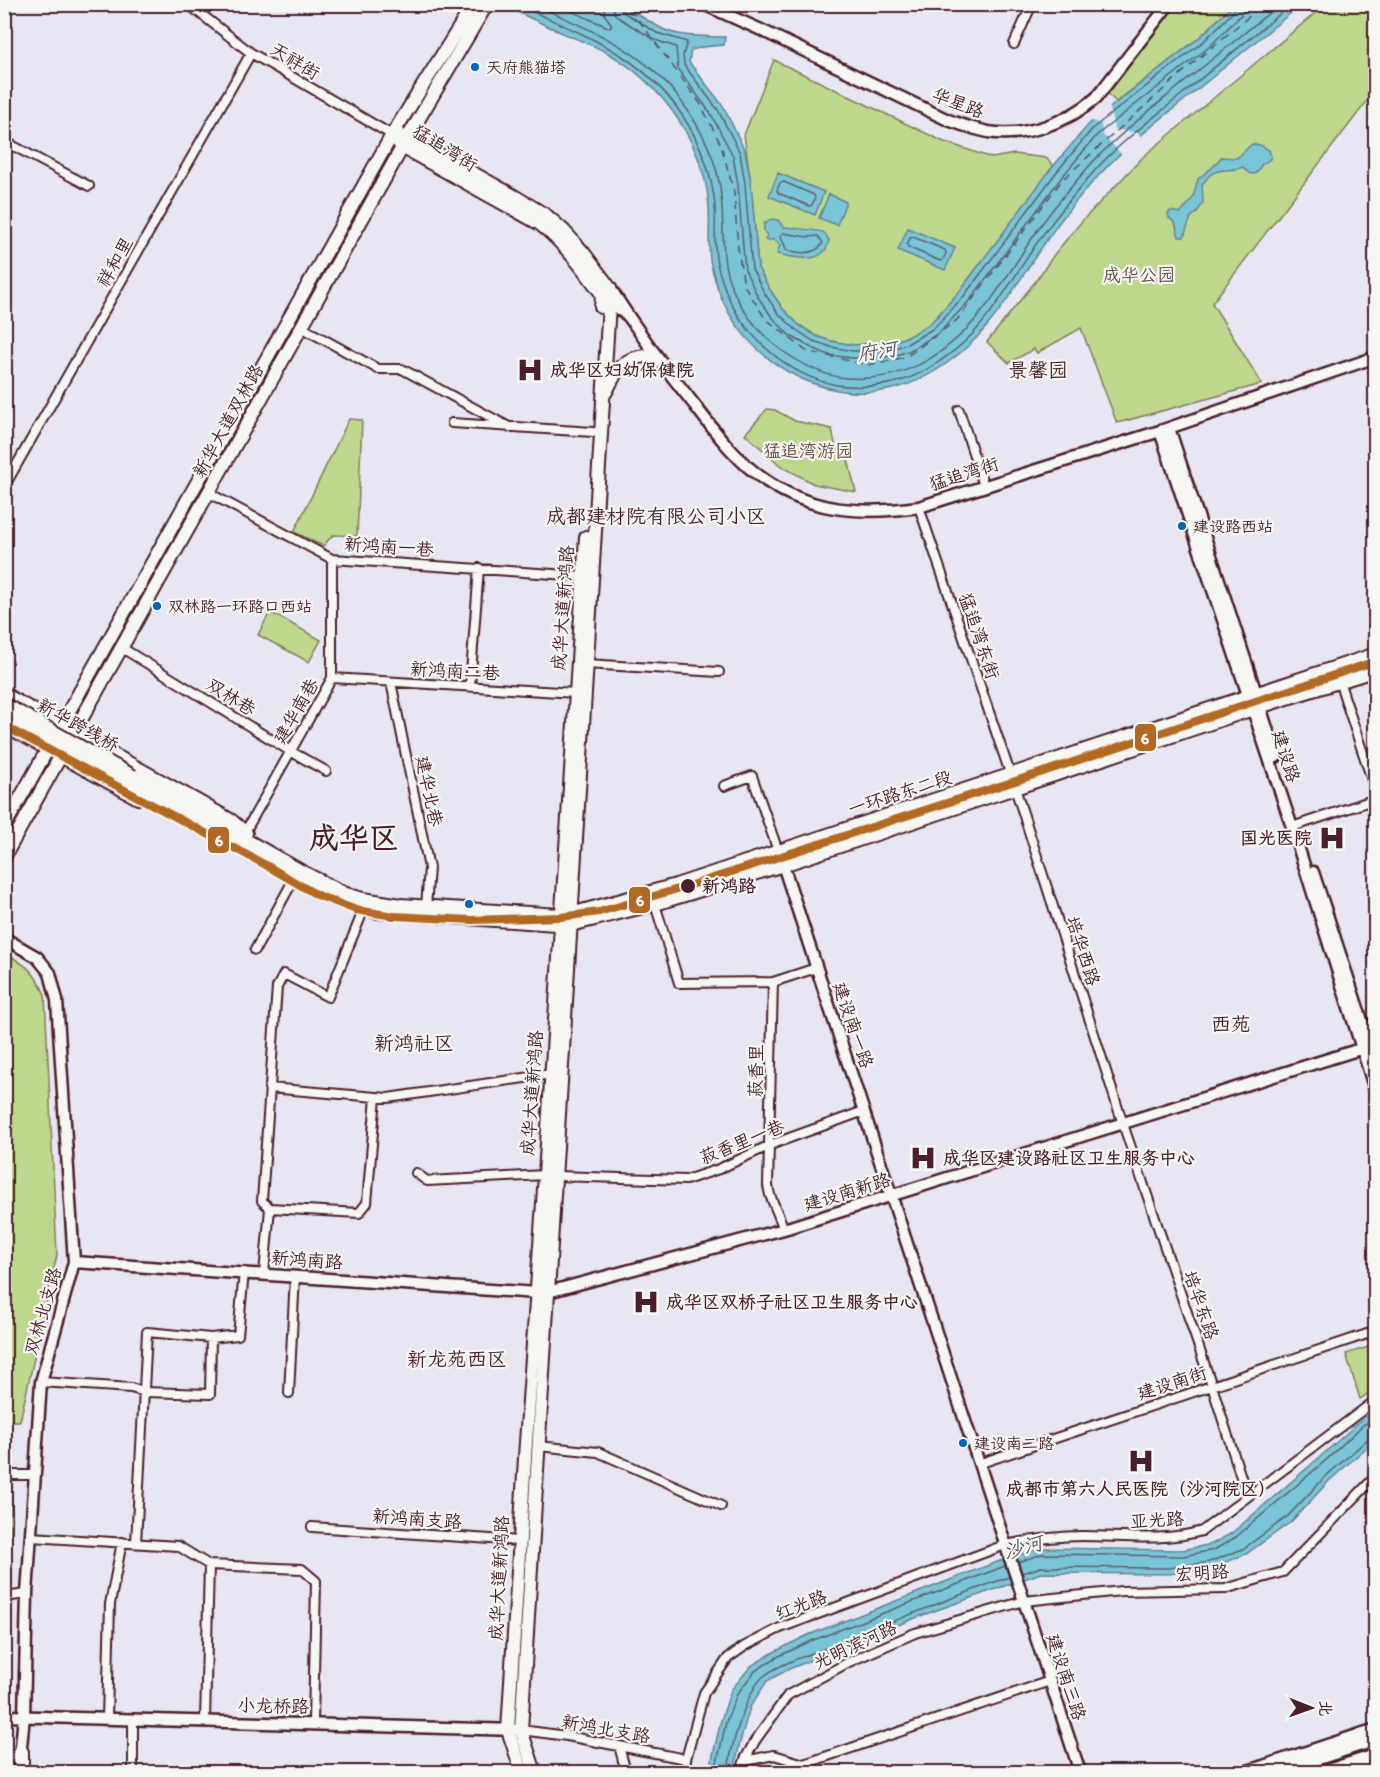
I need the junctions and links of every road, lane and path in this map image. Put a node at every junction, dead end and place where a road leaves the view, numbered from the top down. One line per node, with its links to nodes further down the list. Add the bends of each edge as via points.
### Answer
1 (188, 4): 8 (street, 天祥街)
2 (474, 4): 9 (main road, 新华大道双林路)
3 (487, 4): 11 (main road, 新华大道双林路)
4 (703, 4): 6 (street, 华星路, via 948,120 1009,133 1054,123 1090,103)
5 (1032, 4): 7 (street)
6 (1169, 4)
7 (1014, 44)
8 (251, 53): 9 (street, 天祥街); 24 (street, 祥和里)
9 (392, 135): 11 (main road, 猛追湾街); 46 (main road, 新华大道双林路)
10 (4, 141): 12 (street)
11 (405, 142): 13 (main road, 猛追湾街, via 540,224 559,239); 14 (main road, 新华大道双林路)
12 (88, 186)
13 (607, 295): 16 (street, 猛追湾街, via 628,316); 17 (main road, 成华大道新鸿路); 22 (main road, 成华大道新鸿路)
14 (301, 327): 20 (street, via 378,369 402,369); 25 (main road, 新华大道双林路)
15 (1376, 357): 21 (street, 猛追湾街)
16 (659, 361): 17 (main road, via 646,356 624,363); 26 (street, 猛追湾街, via 725,443 747,465 789,494 842,510 874,512)
17 (603, 398): 32 (main road, 成华大道新鸿路)
18 (959, 410): 23 (street)
19 (452, 423): 20 (street)
20 (509, 427): 22 (street)
21 (1164, 430): 23 (street, 猛追湾街); 41 (street, 建设路)
22 (593, 432): 29 (main road, 成华大道新鸿路)
23 (984, 486): 26 (street, 猛追湾街)
24 (4, 487)
25 (209, 493): 27 (street, 新鸿南一巷); 30 (main road, 新华大道双林路)
26 (919, 507): 53 (street, 猛追湾东街)
27 (332, 559): 28 (street, 新鸿南一巷); 35 (street, 建华南巷)
28 (479, 568): 29 (street, 新鸿南一巷); 38 (street)
29 (583, 576): 39 (main road, 成华大道新鸿路)
30 (122, 648): 47 (main road, 新华大道双林路); 49 (street, 双林巷)
31 (1376, 654): 41 (main road, 一环路东二段)
32 (586, 664): 34 (street); 68 (main road, 成华大道新鸿路)
33 (1376, 670): 36 (main road, 一环路东二段)
34 (719, 672)
35 (332, 678): 37 (street, 新鸿南二巷); 49 (street, 建华南巷)
36 (1339, 681): 43 (main road, 一环路东二段); 55 (street)
37 (391, 682): 38 (street, 新鸿南二巷); 66 (street, 建华北巷, via 429,868)
38 (470, 686): 39 (street, 新鸿南二巷)
39 (576, 693): 68 (main road, 成华大道新鸿路)
40 (4, 694): 46 (main road)
41 (1252, 694): 43 (street, 建设路); 53 (main road, 一环路东二段)
42 (4, 704): 52 (main road, 新华跨线桥, bridge)
43 (1256, 708): 53 (main road, 一环路东二段); 57 (street, 建设路); 73 (street, 建设路, via 1292,826)
44 (4, 717): 52 (main road, 新华跨线桥, bridge)
45 (4, 725): 48 (main road)
46 (62, 725): 47 (main road); 48 (main road, 新华大道双林路)
47 (74, 732): 50 (main road, 新华大道双林路); 59 (main road)
48 (48, 749): 50 (main road); 58 (main road, 新华大道双林路)
49 (290, 751): 51 (street, 双林巷); 59 (street, 建华南巷)
50 (61, 756): 61 (main road, via 212,839); 62 (main road, 新华大道双林路)
51 (326, 771)
52 (132, 781): 61 (main road)
53 (1013, 782): 60 (main road, 一环路东二段); 63 (main road, 一环路东二段); 80 (street, 培华西路)
54 (724, 786): 60 (street, via 752,776)
55 (1376, 792)
56 (1376, 799): 57 (street)
57 (1298, 825): 73 (street, 建设路)
58 (4, 827)
59 (245, 832): 61 (main road)
60 (778, 851): 68 (main road, 一环路东二段)
61 (265, 855): 64 (main road); 66 (main road, via 346,894)
62 (4, 857)
63 (783, 865): 65 (main road, 一环路东二段); 71 (street, 建设南一路)
64 (295, 877): 67 (main road); 70 (street)
65 (655, 904): 68 (main road, 一环路东二段); 72 (street, via 679,983)
66 (426, 907): 68 (main road)
67 (364, 909): 68 (main road, via 401,915); 76 (street, via 328,997 284,974 277,987)
68 (566, 920): 75 (main road, 成华大道新鸿路); 83 (main road, 成华大道新鸿路)
69 (4, 938): 87 (street, 双林北支路, via 37,957 50,973 57,1000)
70 (255, 950)
71 (816, 968): 72 (street); 79 (street, 建设南一路)
72 (773, 982): 81 (street, 菽香里)
73 (1369, 1046): 74 (street, 建设路); 77 (street, 建设路); 80 (street, 建设南新路)
74 (1376, 1063)
75 (551, 1074): 78 (street); 83 (main road, 成华大道新鸿路)
76 (269, 1088): 78 (street); 85 (street, via 262,1202)
77 (1376, 1093)
78 (376, 1097): 85 (street, via 367,1203 358,1213)
79 (864, 1111): 81 (street, 菽香里一巷); 84 (street, 建设南一路)
80 (1123, 1124): 84 (street, 建设南新路); 95 (street, 培华东路)
81 (770, 1145): 83 (street, 菽香里一巷, via 719,1169 686,1179); 86 (street, 菽香里, via 768,1186)
82 (416, 1173): 83 (street, 菽香里一巷, via 427,1181)
83 (550, 1176): 91 (main road, 成华大道新鸿路)
84 (891, 1196): 86 (street, 建设南新路); 100 (street)
85 (270, 1208): 89 (street)
86 (784, 1229): 91 (street, 建设南新路)
87 (74, 1262): 88 (street, 新鸿南路); 94 (street, 双林北支路)
88 (244, 1272): 89 (street, 新鸿南路); 93 (street, via 238,1335)
89 (264, 1274): 90 (street, 新鸿南路)
90 (295, 1276): 91 (street, 新鸿南路); 97 (street)
91 (542, 1292): 99 (main road, 成华大道新鸿路); 108 (main road, 成华大道新鸿路)
92 (1376, 1331): 95 (street, 建设南街)
93 (211, 1338): 96 (street, via 210,1394); 96 (street, via 147,1332)
94 (41, 1382): 96 (street); 102 (street, 双林北支路)
95 (1212, 1386): 100 (street, 建设南街); 104 (street, 培华东路)
96 (145, 1392): 110 (street)
97 (289, 1393)
98 (1376, 1400): 104 (street, 亚光路)
99 (538, 1446): 105 (street, via 598,1452); 123 (main road, 成华大道新鸿路)
100 (978, 1464): 111 (street)
101 (4, 1475): 102 (street)
102 (35, 1476): 107 (street, 双林北支路)
103 (1376, 1476): 114 (street, 宏明路, via 1283,1572 1225,1589)
104 (1247, 1496): 111 (street, 亚光路, via 1213,1524 1191,1534 1041,1538)
105 (722, 1506)
106 (312, 1527): 108 (street, 新鸿南支路)
107 (31, 1537): 109 (street); 113 (street, 双林北支路)
108 (520, 1541): 123 (main road, 成华大道新鸿路)
109 (122, 1542): 110 (street); 119 (street, via 110,1604)
110 (136, 1543): 112 (street, via 178,1546)
111 (1005, 1547): 114 (street, 建设南三路); 129 (street, 红光路, via 780,1628 745,1646 728,1658 704,1693)
112 (209, 1565): 121 (street); 122 (street, via 302,1569 316,1581)
113 (27, 1594): 115 (street); 118 (street, 双林北支路)
114 (1022, 1596): 116 (street, 建设南三路); 130 (street, 光明滨河路, via 915,1633 788,1695 754,1741)
115 (4, 1597)
116 (1050, 1681): 130 (street, via 804,1764 774,1755); 140 (street, 建设南三路)
117 (4, 1716): 118 (street, 小龙桥路)
118 (24, 1716): 119 (street, 小龙桥路); 127 (street); 133 (street)
119 (107, 1719): 120 (street, 小龙桥路)
120 (133, 1719): 121 (street, 小龙桥路); 134 (street)
121 (205, 1721): 122 (street, 小龙桥路)
122 (313, 1724): 123 (street, 小龙桥路)
123 (515, 1730): 126 (street, 新鸿北支路); 135 (main road, 成华大道新鸿路); 136 (main road, 成华大道新鸿路)
124 (1376, 1730): 141 (street)
125 (1376, 1738): 142 (highway)
126 (619, 1746): 129 (street, 新鸿北支路); 137 (street)
127 (21, 1752): 132 (highway)
128 (1376, 1757): 143 (highway)
129 (686, 1759): 138 (street, 红光路)
130 (745, 1761): 139 (street, 光明滨河路)
131 (1376, 1764): 144 (street)
132 (20, 1773)
133 (28, 1773)
134 (133, 1773)
135 (522, 1773)
136 (535, 1773)
137 (626, 1773)
138 (685, 1773)
139 (741, 1773)
140 (1080, 1773)
141 (1245, 1773)
142 (1272, 1773)
143 (1328, 1773)
144 (1350, 1773)

